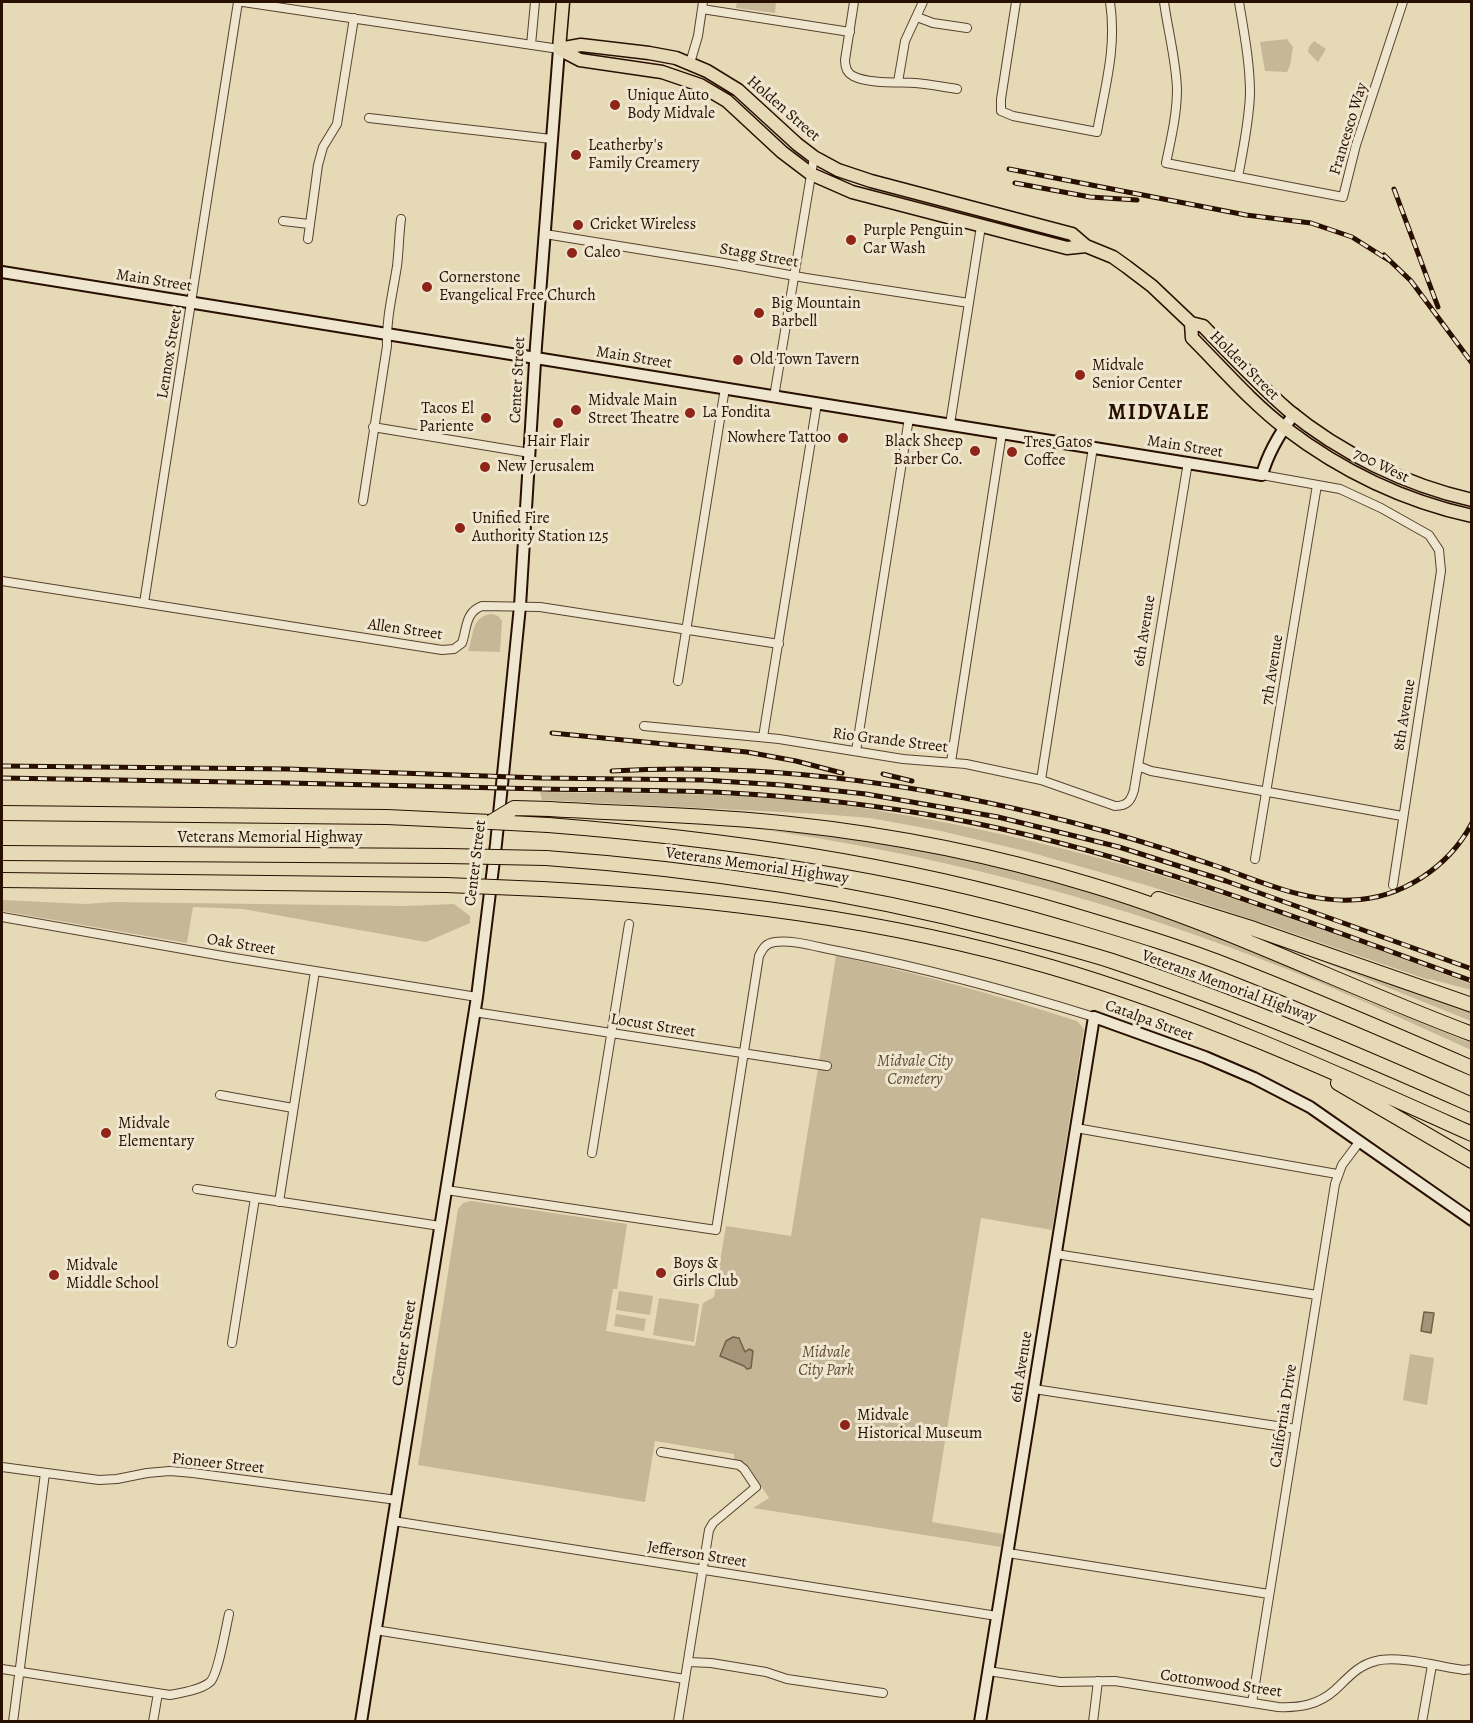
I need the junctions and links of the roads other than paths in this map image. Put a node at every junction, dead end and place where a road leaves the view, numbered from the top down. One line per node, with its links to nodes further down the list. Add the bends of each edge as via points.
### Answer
1 (238, 2): 36 (street, Lennox Street)
2 (243, 2): 14 (street, Holden Street)
3 (535, 2): 17 (street)
4 (563, 2): 18 (main road, Center Street)
5 (854, 2): 16 (street)
6 (923, 2): 13 (street)
7 (1016, 2): 8 (street, via 1001,111 1097,132 1113,45)
8 (1110, 2)
9 (1164, 2): 26 (street, Francesco Way, via 1177,92 1166,164)
10 (1239, 2): 26 (street, via 1250,94)
11 (1403, 2): 26 (street, Francesco Way, via 1342,197)
12 (703, 5): 16 (street); 19 (street)
13 (917, 17): 15 (street); 20 (street, via 905,41)
14 (354, 18): 17 (street, Holden Street); 29 (street, via 337,124 320,156)
15 (967, 28)
16 (850, 32): 20 (street, via 847,71 856,77)
17 (531, 45): 18 (street, Holden Street)
18 (559, 49): 19 (main road, Holden Street, via 581,45 664,55); 23 (street, Center Street); 25 (main road, Holden Street, via 580,60 662,72 700,85 727,101)
19 (690, 63): 24 (main road, Holden Street, via 738,90)
20 (898, 82): 21 (street)
21 (957, 90)
22 (369, 118): 23 (street)
23 (551, 139): 31 (street, Center Street)
24 (814, 157): 25 (street); 33 (main road, Holden Street, via 871,182 1072,234)
25 (811, 174): 30 (main road, Holden Street, via 867,197); 35 (street)
26 (1238, 177)
27 (401, 219): 39 (street)
28 (283, 221): 29 (street)
29 (309, 224): 32 (street)
30 (981, 226): 33 (main road, Holden Street, via 1067,248); 37 (street)
31 (545, 234): 35 (street, Stagg Street); 40 (street, Center Street)
32 (308, 239)
33 (1086, 246): 38 (main road, Holden Street, via 1113,257 1141,276)
34 (2, 272): 36 (street, Main Street)
35 (794, 275): 37 (street, Stagg Street); 42 (street)
36 (191, 303): 39 (street, Main Street); 60 (street, Lennox Street)
37 (969, 303): 46 (street)
38 (1191, 322): 44 (main road, Holden Street, via 1203,326); 48 (main road, Holden Street, via 1192,338)
39 (387, 334): 40 (street, Main Street); 47 (street)
40 (536, 358): 41 (street, Main Street); 51 (street, Center Street)
41 (725, 388): 42 (street, Main Street); 62 (street)
42 (774, 396): 43 (street, Main Street)
43 (817, 403): 45 (street, Main Street); 63 (street)
44 (1294, 414): 48 (street); 55 (main road, 700 West, via 1377,466)
45 (909, 418): 46 (street, Main Street); 67 (street)
46 (950, 424): 49 (street, Main Street)
47 (374, 427): 51 (street); 56 (street)
48 (1284, 427): 53 (street); 57 (main road, 700 West, via 1365,478 1417,501)
49 (1002, 433): 50 (street, Main Street); 68 (street)
50 (1093, 447): 52 (street, Main Street); 70 (street)
51 (530, 453): 61 (street, Center Street)
52 (1188, 462): 53 (street, Main Street); 69 (street, 6th Avenue)
53 (1262, 475): 54 (street, Main Street)
54 (1317, 485): 58 (street, Main Street, via 1340,489 1372,503 1429,535); 71 (street, 7th Avenue)
55 (1472, 500)
56 (363, 501)
57 (1472, 516)
58 (1439, 550): 74 (street, 8th Avenue, via 1442,571)
59 (2, 582): 60 (street, Allen Street)
60 (144, 603): 61 (street, Allen Street, via 446,650 462,644 469,616 478,607)
61 (520, 606): 62 (street, Allen Street); 84 (street, Center Street)
62 (686, 629): 63 (street, Allen Street); 64 (street)
63 (779, 644): 66 (street)
64 (678, 681)
65 (644, 726): 66 (street, Rio Grande Street)
66 (764, 737): 67 (street, Rio Grande Street)
67 (856, 752): 68 (street, Rio Grande Street)
68 (951, 762): 70 (street, Rio Grande Street)
69 (1138, 766): 71 (street); 72 (street, 6th Avenue)
70 (1041, 780): 72 (street, Rio Grande Street, via 1115,806)
71 (1266, 792): 74 (street); 78 (street, 7th Avenue)
72 (1128, 804)
73 (2, 813): 75 (highway, Veterans Memorial Highway, via 387,817)
74 (1402, 816): 80 (street, 8th Avenue)
75 (491, 822): 77 (highway, bridge, via 514,808 788,824); 93 (highway, Veterans Memorial Highway, bridge, via 765,848 912,874 1023,901 1234,968)
76 (2, 853): 95 (highway, Veterans Memorial Highway, bridge, via 546,858 617,863 796,887 889,904 1110,961 1254,1012)
77 (982, 856): 85 (highway, via 1104,881); 90 (highway, via 1150,905)
78 (1255, 859)
79 (2, 880): 89 (highway, bridge, via 446,885 642,895 782,910 1005,954 1080,975)
80 (1393, 885)
81 (2, 917): 83 (street, Oak Street)
82 (629, 924): 88 (street)
83 (315, 971): 84 (street, Oak Street); 96 (street)
84 (477, 997): 86 (street, Center Street)
85 (1472, 1005)
86 (474, 1012): 88 (street, Locust Street); 104 (street, Center Street)
87 (1094, 1017): 91 (street, Catalpa Street, via 925,970 777,941 764,947 759,956); 97 (street, 6th Avenue); 99 (street, Catalpa Street, via 1254,1078 1310,1107)
88 (611, 1033): 91 (street, Locust Street); 100 (street)
89 (1240, 1033): 98 (highway); 101 (highway, via 1341,1085)
90 (1472, 1034)
91 (744, 1053): 92 (street, Locust Street); 104 (street, via 716,1230)
92 (827, 1066)
93 (1472, 1068)
94 (220, 1095): 96 (street)
95 (1472, 1105)
96 (293, 1108): 106 (street)
97 (1076, 1128): 102 (street); 109 (street, 6th Avenue)
98 (1472, 1134)
99 (1360, 1141): 102 (street, California Drive); 107 (street, Catalpa Street)
100 (592, 1152)
101 (1472, 1161)
102 (1337, 1174): 110 (street, California Drive)
103 (197, 1189): 105 (street)
104 (446, 1190): 108 (street, Center Street)
105 (255, 1198): 106 (street); 111 (street)
106 (279, 1202): 108 (street)
107 (1472, 1220)
108 (440, 1226): 117 (street, Center Street)
109 (1056, 1254): 110 (street); 112 (street, 6th Avenue)
110 (1317, 1295): 113 (street, California Drive)
111 (232, 1343)
112 (1034, 1389): 113 (street); 119 (street, 6th Avenue)
113 (1296, 1429): 121 (street, California Drive)
114 (661, 1452): 120 (street, via 739,1465 756,1487 711,1526)
115 (2, 1467): 116 (street, Pioneer Street)
116 (45, 1473): 117 (street, Pioneer Street, via 99,1480 181,1472); 130 (street)
117 (397, 1500): 118 (street, Center Street)
118 (393, 1521): 120 (street, Jefferson Street); 124 (street, Center Street)
119 (1008, 1553): 121 (street); 123 (street, 6th Avenue)
120 (703, 1570): 123 (street, Jefferson Street); 125 (street)
121 (1269, 1594): 135 (street, California Drive)
122 (229, 1614): 134 (street, via 211,1681 176,1694)
123 (997, 1616): 129 (street, 6th Avenue)
124 (375, 1630): 131 (street); 138 (street, Center Street)
125 (688, 1662): 131 (street); 133 (street)
126 (1432, 1665): 128 (street, Cottonwood Street); 135 (street, Cottonwood Street, via 1378,1660 1355,1671 1332,1692 1306,1706); 142 (street)
127 (2, 1669): 130 (street)
128 (1472, 1669)
129 (988, 1671): 132 (street, Cottonwood Street, via 1060,1682); 140 (street, 6th Avenue)
130 (20, 1672): 134 (street); 136 (street)
131 (685, 1679): 139 (street)
132 (1098, 1681): 135 (street, Cottonwood Street); 141 (street)
133 (884, 1693)
134 (158, 1694): 137 (street)
135 (1252, 1703)
136 (13, 1722)
137 (153, 1722)
138 (361, 1722)
139 (678, 1722)
140 (980, 1722)
141 (1093, 1722)
142 (1422, 1722)

